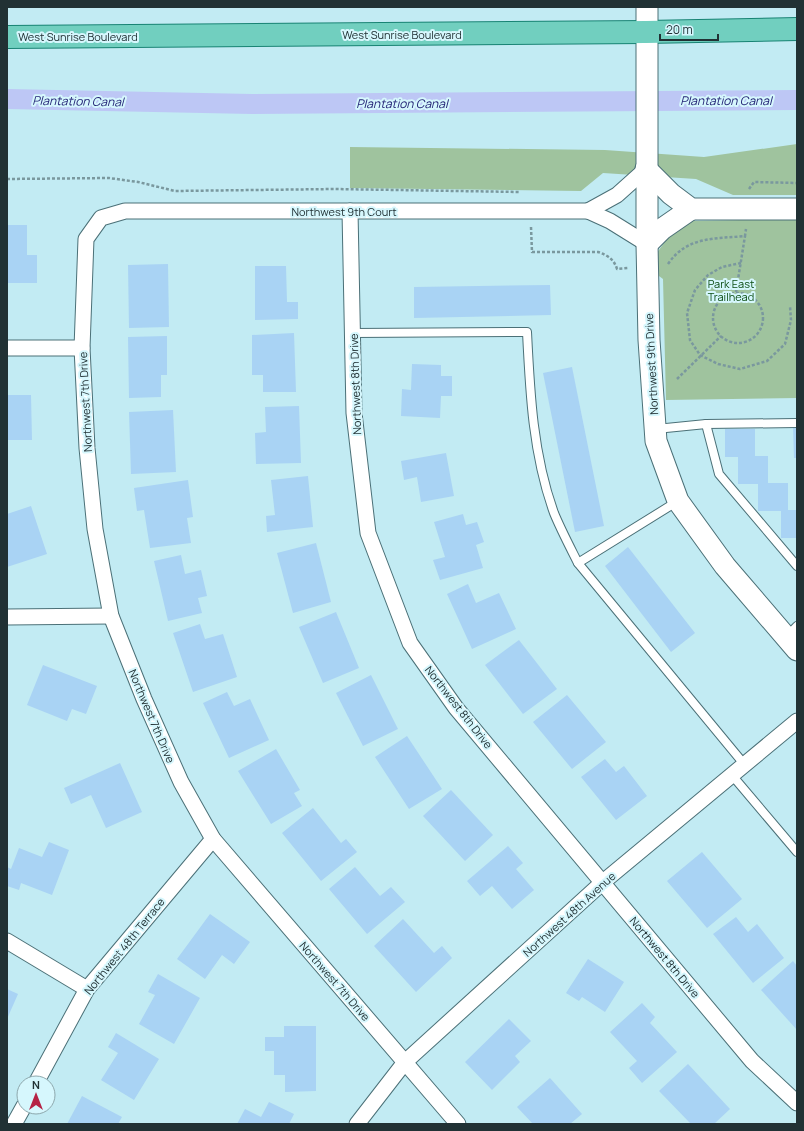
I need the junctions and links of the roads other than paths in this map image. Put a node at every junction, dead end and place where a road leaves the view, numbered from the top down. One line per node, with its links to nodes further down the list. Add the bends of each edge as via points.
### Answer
1 (647, 7): 3 (street, Northwest 9th Drive)
2 (797, 29): 3 (main road, West Sunrise Boulevard)
3 (646, 32): 4 (main road, West Sunrise Boulevard); 5 (street, Northwest 9th Drive)
4 (7, 37)
5 (646, 166): 6 (street, via 671,194); 9 (street, Northwest 9th Court, via 617,195); 11 (street, Northwest 9th Drive)
6 (691, 209): 7 (street); 11 (street, via 662,229)
7 (797, 209)
8 (350, 211): 9 (street, Northwest 9th Court); 10 (street, Northwest 9th Court, via 125,211); 12 (street, Northwest 8th Drive)
9 (588, 211): 11 (street, Northwest 9th Court, via 610,221)
10 (101, 218): 14 (street, Northwest 7th Drive, via 86,239)
11 (647, 244): 17 (street, Northwest 9th Drive, via 649,340)
12 (353, 333): 19 (lane, via 527,332 531,406 539,460 555,514); 29 (street, Northwest 8th Drive, via 354,413 368,533 410,643 456,708)
13 (7, 348): 14 (street)
14 (82, 348): 21 (street, Northwest 7th Drive, via 87,448 95,529)
15 (797, 423): 16 (lane)
16 (706, 424): 17 (lane); 20 (lane, via 719,474)
17 (655, 429): 18 (street, Northwest 9th Drive, via 656,441)
18 (678, 501): 19 (lane); 23 (street, Northwest 9th Drive, via 725,566)
19 (578, 563): 25 (lane)
20 (797, 566)
21 (111, 616): 22 (street); 27 (street, Northwest 7th Drive, via 181,782)
22 (7, 617)
23 (793, 638)
24 (797, 721): 25 (street, Northwest 48th Avenue)
25 (744, 764): 26 (street, Northwest 48th Avenue)
26 (731, 774): 28 (lane); 29 (street, Northwest 48th Avenue)
27 (213, 839): 31 (street, Northwest 48th Terrace); 32 (street, Northwest 7th Drive)
28 (797, 852)
29 (603, 882): 32 (street, Northwest 48th Avenue); 34 (street, Northwest 8th Drive, via 752,1061)
30 (7, 941): 31 (street)
31 (87, 989): 33 (street, Northwest 48th Terrace)
32 (405, 1062): 37 (street, Northwest 48th Avenue); 38 (street, Northwest 7th Drive)
33 (40, 1075)
34 (797, 1103)
35 (19, 1115): 36 (street)
36 (14, 1124)
37 (357, 1124)
38 (458, 1124)

